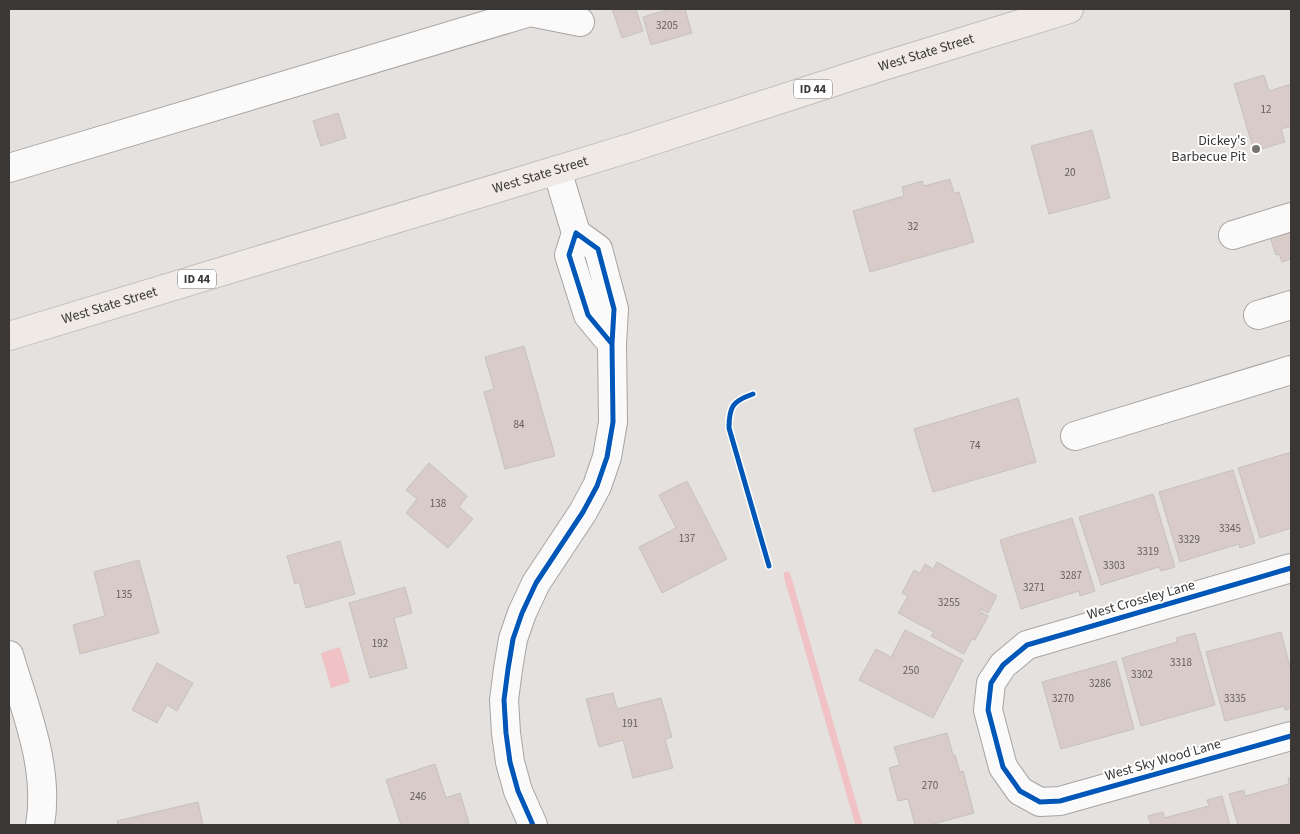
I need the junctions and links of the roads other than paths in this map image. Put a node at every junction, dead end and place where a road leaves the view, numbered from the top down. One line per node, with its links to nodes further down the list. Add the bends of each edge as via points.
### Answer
1 (1069, 9): 4 (main road, West State Street / ID 44)
2 (580, 22): 3 (street, via 530,12)
3 (9, 168)
4 (557, 170): 9 (main road, West State Street / ID 44); 17 (street, via 576,233 598,249 614,309 613,422 607,457 597,486 532,591 522,613 508,669 504,700 510,762)
5 (1291, 217): 6 (street)
6 (1233, 235)
7 (1291, 305): 8 (street)
8 (1258, 315)
9 (9, 336)
10 (1291, 370): 11 (street)
11 (1075, 436)
12 (1291, 568): 15 (street, West Crossley Lane, via 1027,645 1003,664 991,683 988,710 1003,767 1020,791)
13 (9, 655): 16 (street, via 40,768)
14 (1291, 736): 15 (street, West Sky Wood Lane, via 1060,801)
15 (1040, 802)
16 (40, 825)
17 (533, 825)

